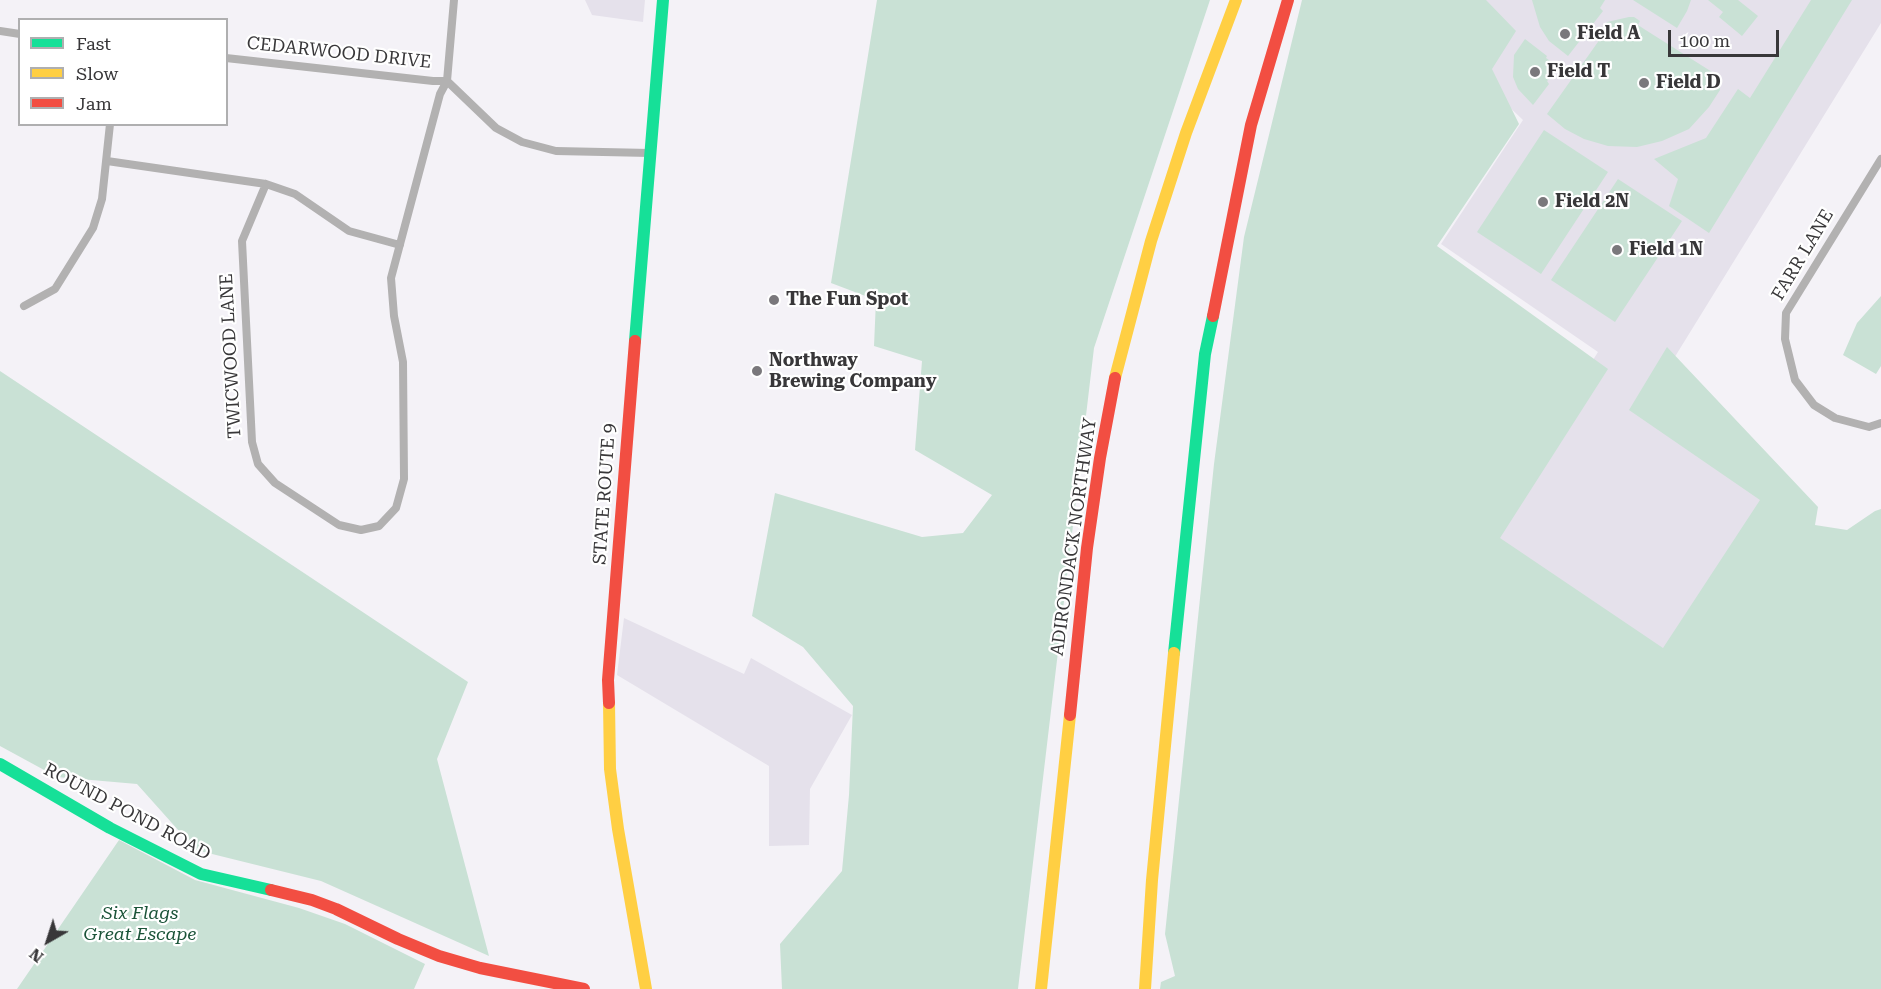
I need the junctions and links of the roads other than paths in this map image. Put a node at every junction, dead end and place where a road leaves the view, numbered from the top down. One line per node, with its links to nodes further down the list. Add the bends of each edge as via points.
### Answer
1 (454, 0): 8 (street, TWICWOOD LANE)
2 (663, 0): 10 (main road, STATE ROUTE 9)
3 (1236, 0): 20 (main road, ADIRONDACK NORTHWAY, via 1151,241 1107,423 1087,548)
4 (1288, 0): 21 (main road, via 1251,125 1205,354 1152,880)
5 (0, 32): 6 (street)
6 (18, 34)
7 (228, 58): 8 (street, CEDARWOOD DRIVE)
8 (447, 81): 10 (street, via 496,128 522,142 556,150); 14 (street, TWICWOOD LANE, via 440,94)
9 (110, 126): 12 (street)
10 (650, 153): 19 (main road, STATE ROUTE 9, via 608,680 610,769)
11 (1881, 159): 16 (street, FARR LANE, via 1786,313 1785,339 1795,380 1814,405 1835,418 1869,427)
12 (107, 161): 13 (street); 15 (street, via 93,228 55,289)
13 (266, 184): 14 (street, via 295,194 350,231); 14 (street, TWICWOOD LANE, via 242,241 252,442 258,464 275,483 339,525 361,530 379,526 396,508 404,479 403,362 391,278)
14 (400, 245)
15 (24, 306)
16 (1881, 423)
17 (0, 764): 18 (main road, ROUND POND ROAD, via 110,828 201,874 312,900 460,962)
18 (584, 989)
19 (646, 989)
20 (1041, 989)
21 (1145, 989)

